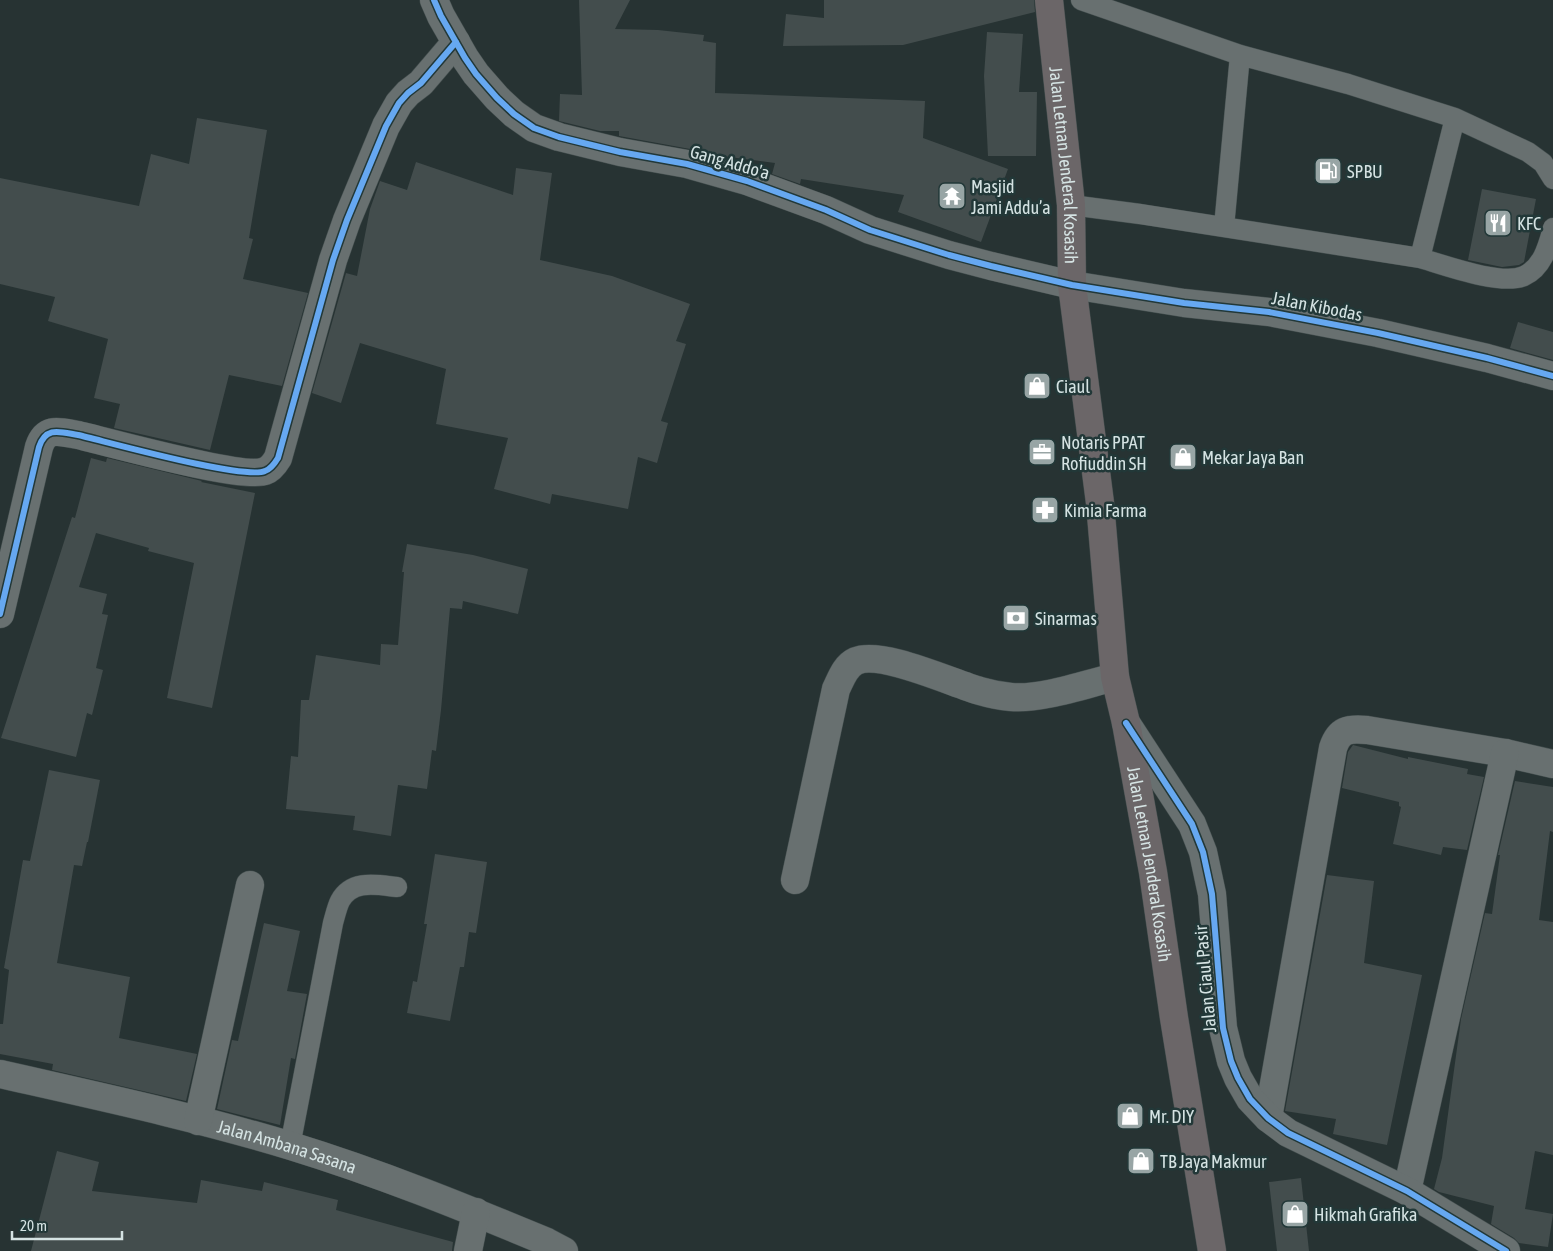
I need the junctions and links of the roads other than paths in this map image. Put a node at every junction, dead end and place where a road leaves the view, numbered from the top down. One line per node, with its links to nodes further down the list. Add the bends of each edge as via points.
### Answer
1 (434, 0): 4 (street, Gang Addo'a)
2 (1049, 0): 8 (highway, Jalan Letnan Jenderal Kosasih)
3 (1080, 0): 5 (lane)
4 (456, 42): 12 (street, Gang Addo'a, via 476,74 497,98 534,128 620,152 687,164 747,181 870,230 949,256); 14 (street, via 399,103 386,126 333,260 278,458 273,466 255,473 223,469 78,435 56,431 46,434 39,448)
5 (1240, 55): 6 (lane, via 1348,84); 9 (lane)
6 (1455, 118): 7 (lane, via 1528,152 1543,163); 11 (lane)
7 (1553, 179)
8 (1071, 206): 9 (lane); 12 (highway, Jalan Letnan Jenderal Kosasih)
9 (1224, 227): 11 (lane)
10 (1553, 228): 11 (lane, via 1547,252 1525,276 1496,279)
11 (1420, 258)
12 (1072, 285): 13 (street, Jalan Kibodas, via 1184,303 1269,312 1487,358); 15 (highway, Jalan Letnan Jenderal Kosasih, via 1100,504)
13 (1553, 376)
14 (0, 614)
15 (1116, 676): 16 (highway, Jalan Letnan Jenderal Kosasih); 19 (street, via 1038,696 1012,697 982,692 880,659 857,661 848,667 836,689)
16 (1126, 724): 23 (street, Jalan Ciaul Pasir, via 1192,824 1203,852 1212,894 1223,1028 1231,1061 1250,1099); 30 (highway, Jalan Letnan Jenderal Kosasih, via 1153,872)
17 (1505, 753): 18 (street); 23 (street, via 1367,730 1348,730 1336,739); 26 (street)
18 (1553, 764)
19 (795, 880)
20 (250, 885): 24 (street)
21 (397, 887): 25 (lane, via 361,885 341,900 333,923)
22 (0, 1074): 24 (street, Jalan Ambana Sasana)
23 (1268, 1118): 26 (street, Jalan Ciaul Pasir, via 1288,1133)
24 (198, 1121): 25 (street, Jalan Ambana Sasana)
25 (290, 1146): 27 (street, Jalan Ambana Sasana, via 388,1178)
26 (1407, 1191): 31 (street, Jalan Ciaul Pasir)
27 (476, 1212): 28 (street); 29 (street, Jalan Ambana Sasana)
28 (468, 1251)
29 (564, 1251)
30 (1212, 1251)
31 (1506, 1251)

